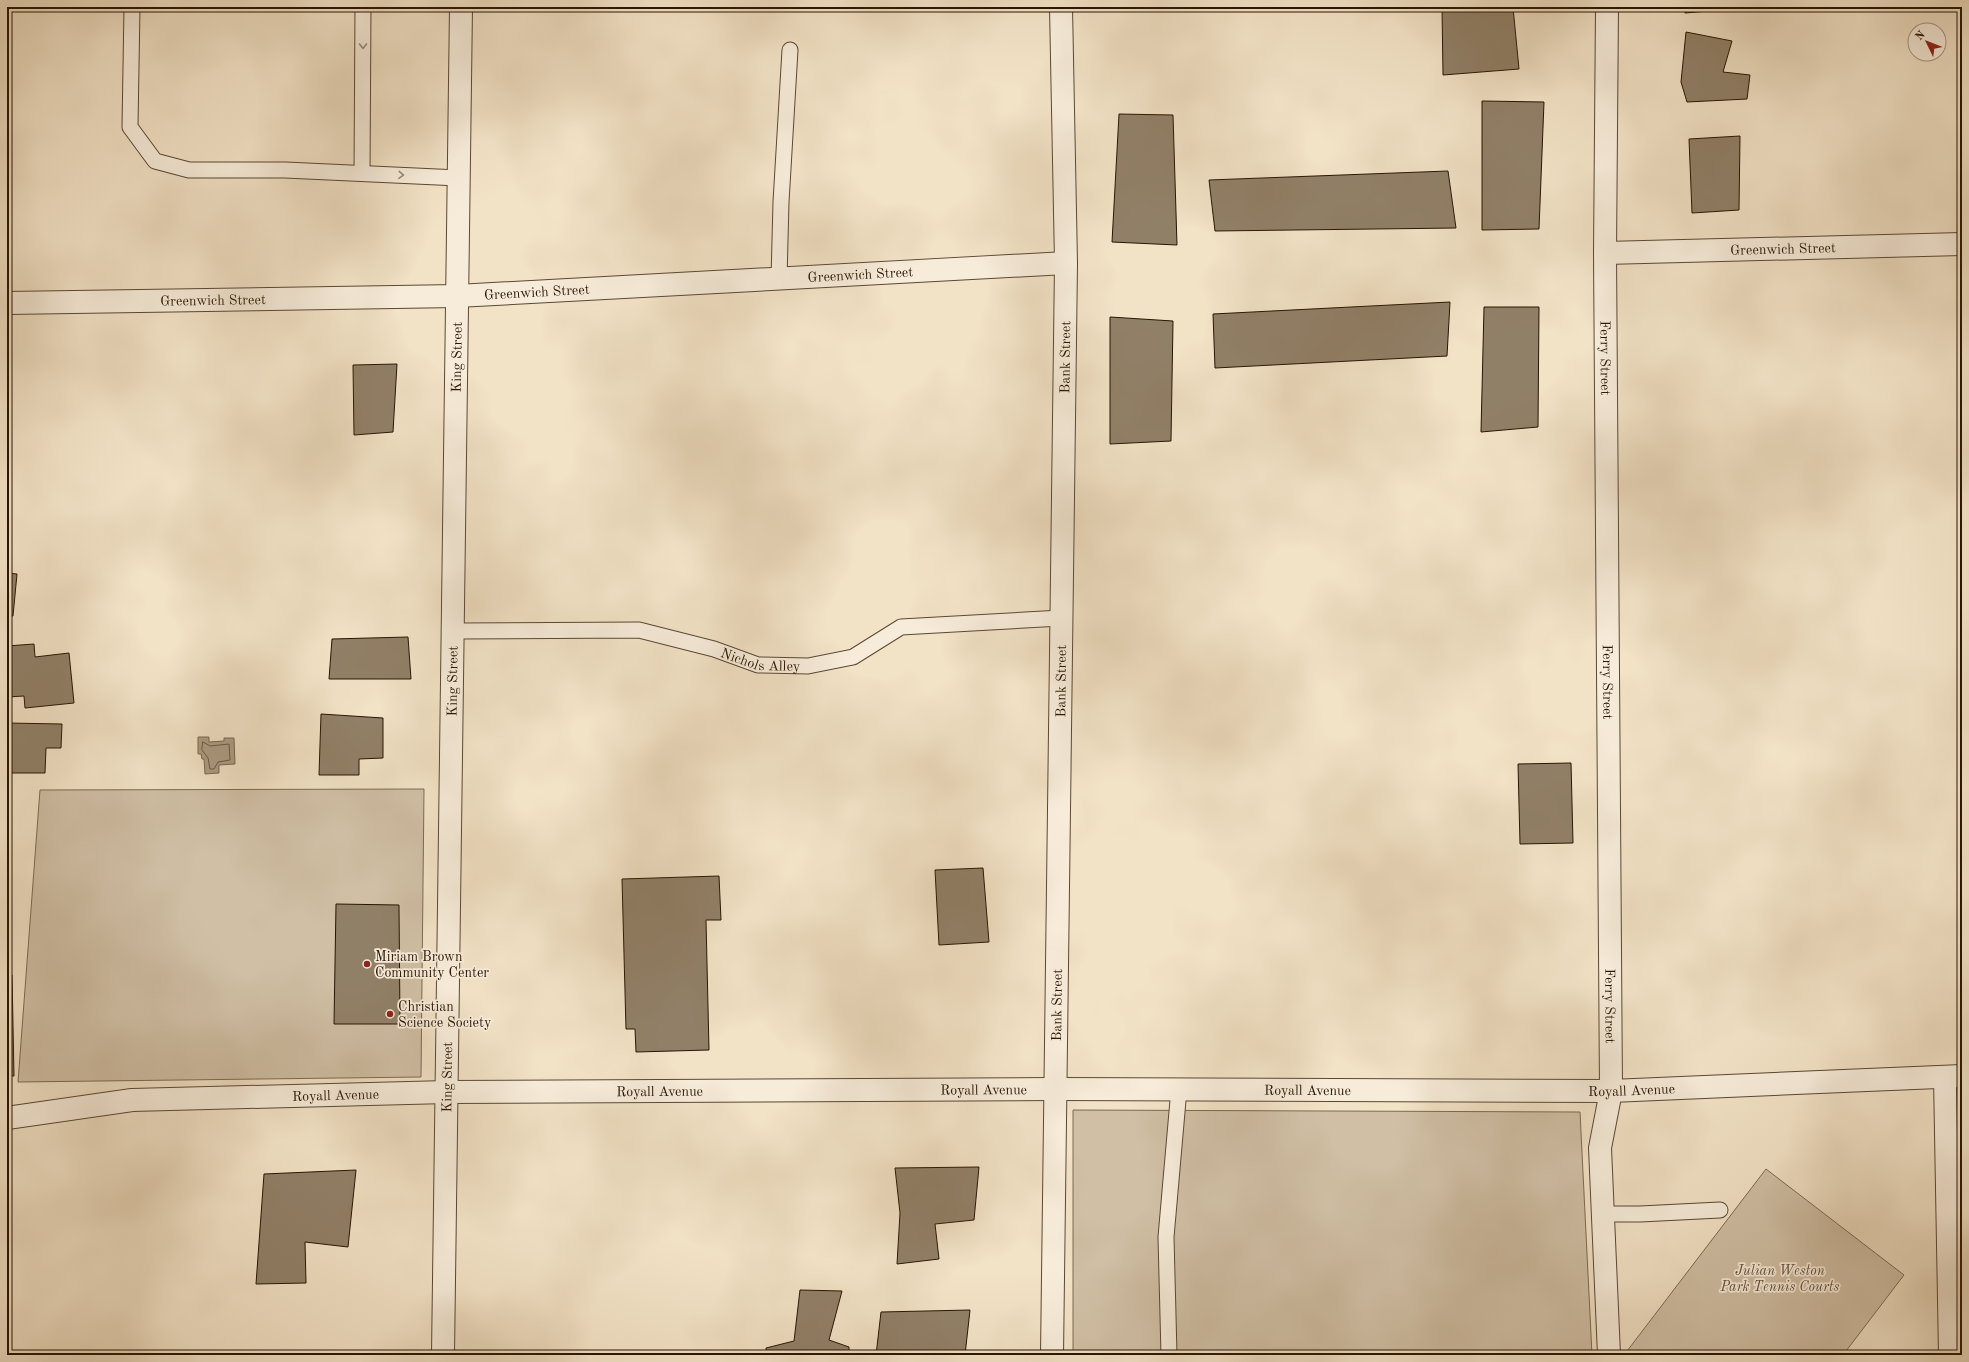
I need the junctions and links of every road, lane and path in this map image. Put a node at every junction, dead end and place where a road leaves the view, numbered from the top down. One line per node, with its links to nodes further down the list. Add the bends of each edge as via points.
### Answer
1 (132, 7): 7 (lane, via 130,127 155,160 189,170)
2 (363, 7): 7 (lane, one-way to 7)
3 (461, 7): 8 (street, King Street)
4 (1061, 7): 11 (street, Bank Street)
5 (1608, 7): 10 (street, Ferry Street)
6 (790, 50): 12 (lane)
7 (362, 173): 8 (lane, one-way to 8)
8 (459, 178): 13 (street, King Street)
9 (1962, 244): 10 (street, Greenwich Street)
10 (1605, 253): 20 (street, Ferry Street)
11 (1066, 263): 12 (street, Greenwich Street); 15 (street, Bank Street)
12 (779, 279): 13 (street, Greenwich Street)
13 (457, 296): 14 (street, Greenwich Street); 16 (street, King Street)
14 (7, 303)
15 (1061, 618): 16 (lane, Nichols Alley, via 901,627 853,657 808,666 758,665 714,649 640,630); 18 (street, Bank Street)
16 (454, 631): 21 (street, King Street)
17 (1954, 1077): 20 (street, Royall Avenue); 29 (street)
18 (1055, 1089): 19 (street, Royall Avenue); 21 (street, Royall Avenue); 26 (street, Bank Street)
19 (1179, 1089): 20 (street, Royall Avenue); 27 (lane, via 1166,1237)
20 (1611, 1091): 24 (street, Ferry Street, via 1600,1148)
21 (447, 1092): 22 (street, Royall Avenue, via 132,1100); 25 (street, King Street)
22 (7, 1118)
23 (1720, 1210): 24 (lane)
24 (1602, 1214): 28 (street, Ferry Street)
25 (443, 1355)
26 (1052, 1355)
27 (1169, 1355)
28 (1609, 1355)
29 (1950, 1355)

